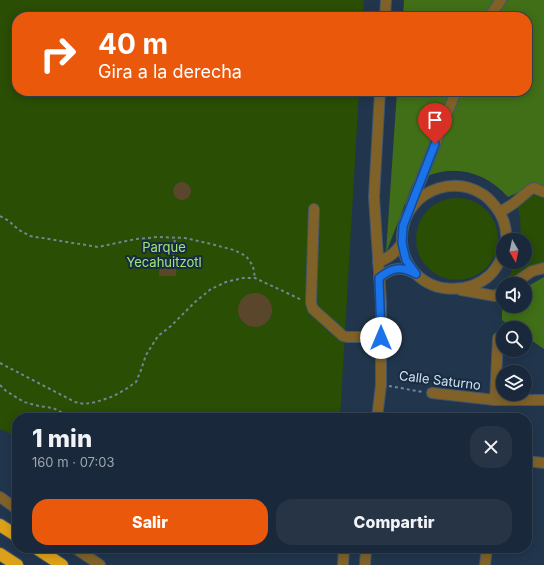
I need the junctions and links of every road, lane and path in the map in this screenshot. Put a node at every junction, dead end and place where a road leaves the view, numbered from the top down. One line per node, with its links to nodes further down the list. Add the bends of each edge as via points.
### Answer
1 (386, 0): 3 (street)
2 (501, 0): 4 (street)
3 (385, 12)
4 (493, 12)
5 (380, 96): 16 (street, via 374,198)
6 (454, 96): 9 (street)
7 (544, 192): 10 (street, via 531,189)
8 (314, 209): 25 (street)
9 (409, 210): 10 (street, via 419,198 432,190 447,186 463,186 478,191); 14 (street, via 403,226)
10 (500, 212): 12 (street)
11 (0, 216): 13 (path, via 30,236 98,247 136,239)
12 (506, 233)
13 (175, 238): 15 (path); 21 (path, via 234,250 246,256 253,266)
14 (402, 243): 16 (street, via 396,252); 19 (street, via 406,260)
15 (173, 261)
16 (378, 262): 22 (street)
17 (496, 267): 23 (street, via 480,282)
18 (544, 268): 20 (street, via 532,271)
19 (416, 274): 22 (street, via 409,270 397,269 385,272); 23 (street, via 441,288)
20 (523, 277)
21 (255, 278): 25 (path); 28 (path, via 226,282 211,289 194,302 158,336 146,355 136,382 114,396 84,404 75,402)
22 (379, 278): 26 (street)
23 (455, 289): 24 (street)
24 (496, 295)
25 (311, 304): 26 (street, via 313,309 343,336)
26 (381, 338): 30 (street)
27 (497, 357): 32 (street)
28 (0, 363)
29 (0, 385): 34 (path, via 24,402 54,408)
30 (381, 385): 31 (path, Calle Saturno); 35 (street)
31 (432, 393): 32 (street, Calle Saturno)
32 (495, 400): 33 (street, Calle Saturno)
33 (544, 400)
34 (63, 413)
35 (378, 413)
36 (532, 462): 37 (street)
37 (544, 463)
38 (0, 497): 39 (street)
39 (12, 505)
40 (0, 525): 41 (highway)
41 (12, 533)
42 (44, 553): 49 (highway)
43 (82, 553): 50 (street)
44 (344, 553): 51 (street)
45 (366, 553): 52 (street)
46 (486, 553): 53 (street)
47 (0, 554): 48 (highway)
48 (16, 565)
49 (62, 565)
50 (100, 565)
51 (343, 565)
52 (365, 565)
53 (485, 565)

